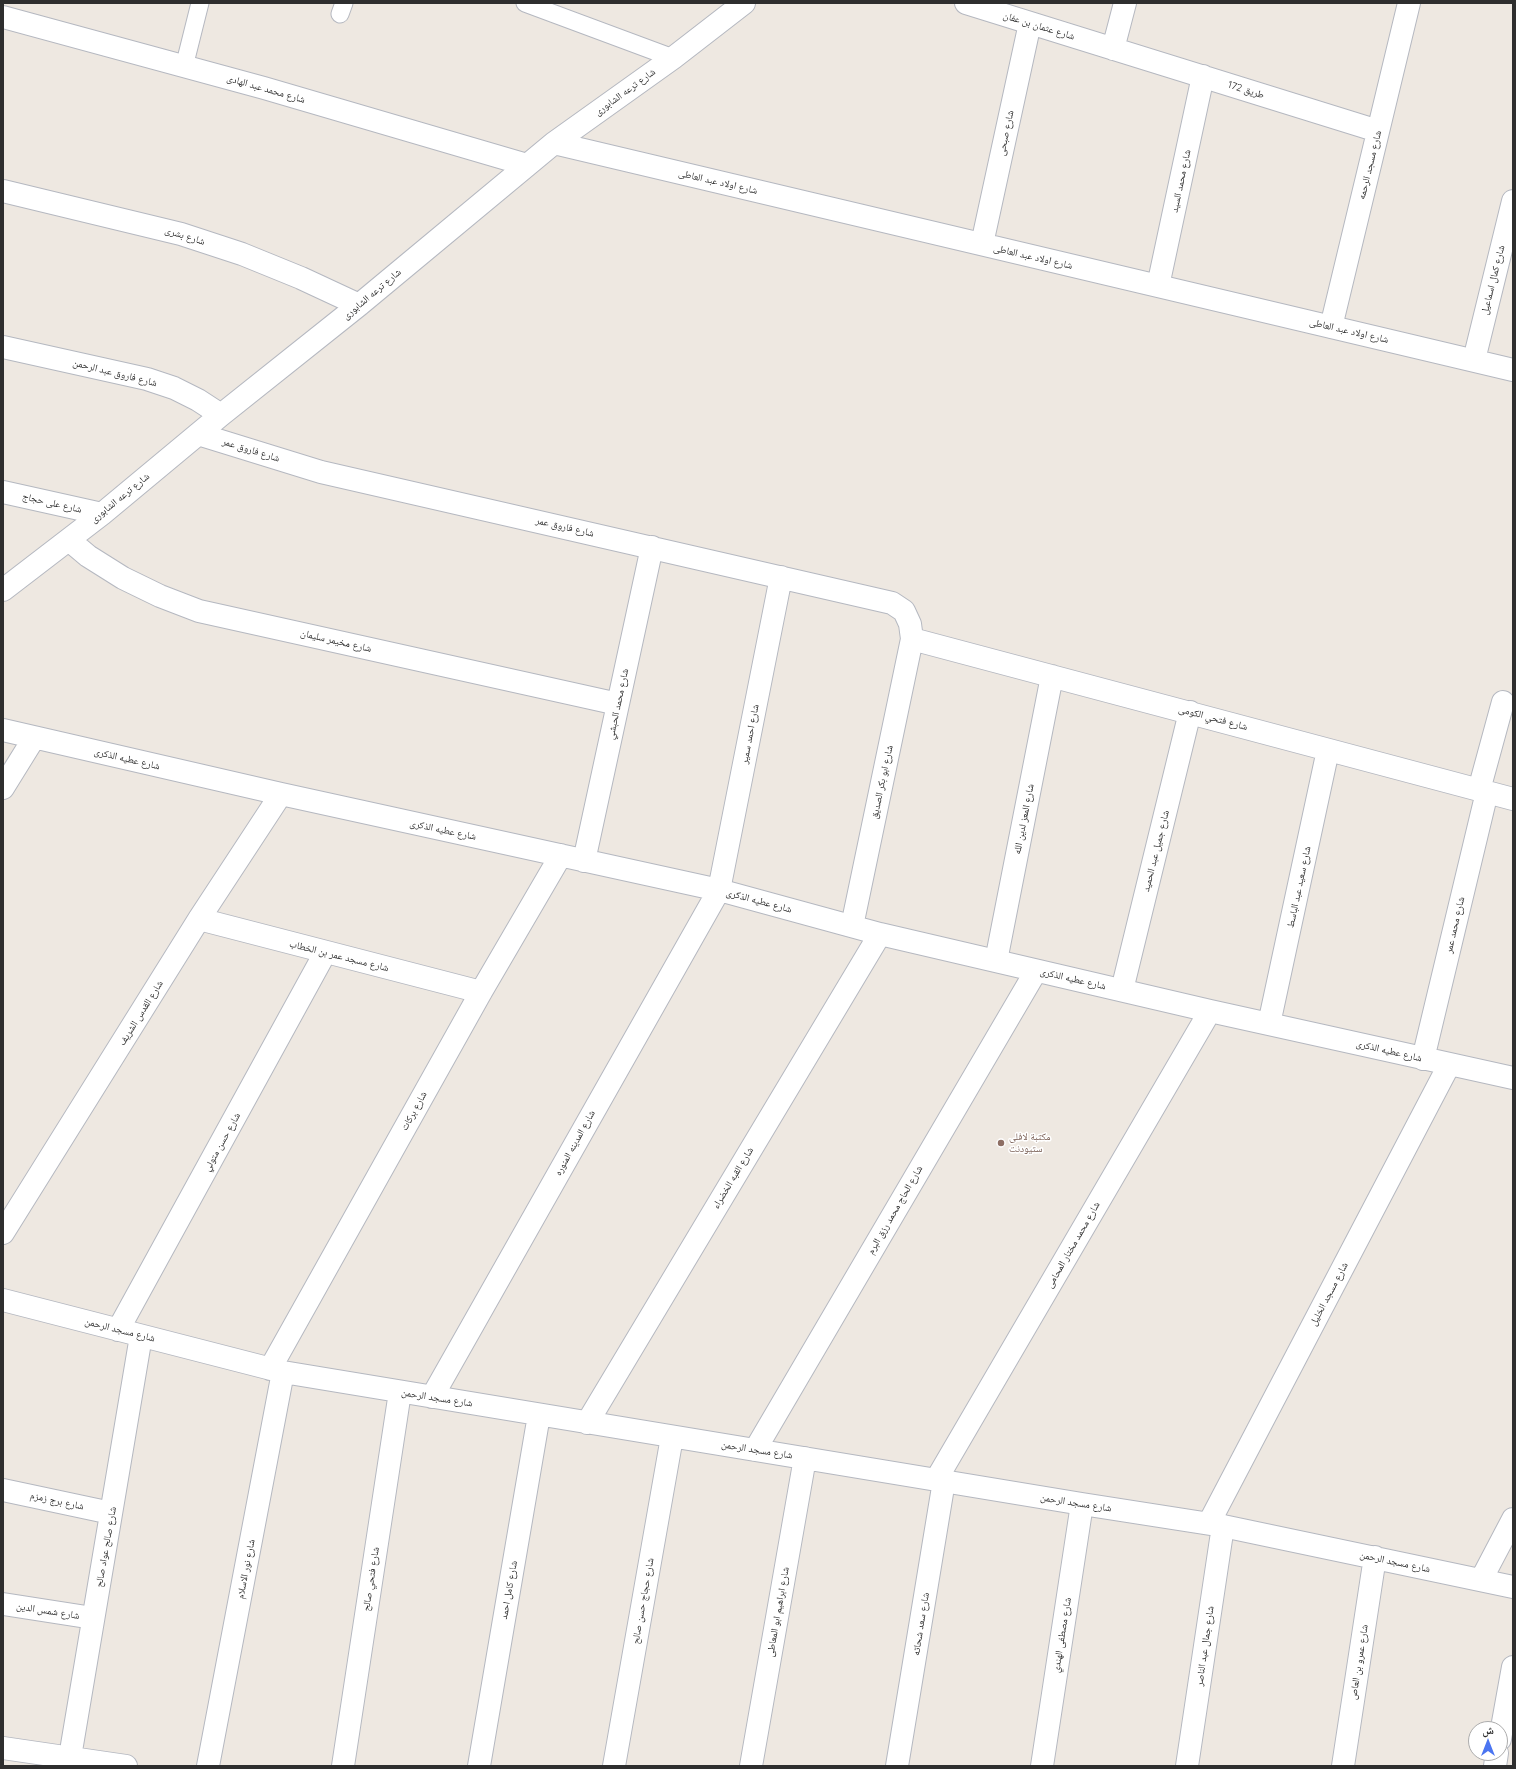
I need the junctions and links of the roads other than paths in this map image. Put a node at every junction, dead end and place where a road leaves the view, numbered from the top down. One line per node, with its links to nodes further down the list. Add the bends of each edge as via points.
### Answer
1 (200, 3): 11 (lane)
2 (525, 3): 10 (lane)
3 (744, 3): 10 (street, شارع ترعه الشابورى)
4 (966, 3): 8 (street, شارع عثمان بن عفان)
5 (1125, 3): 9 (street)
6 (1409, 3): 13 (street, شارع مسجد الرحمه)
7 (3, 17): 11 (street, شارع محمد عبد الهادى)
8 (1030, 23): 9 (street, شارع عثمان بن عفان); 18 (street, شارع صبحى)
9 (1113, 49): 12 (street, طريق 172)
10 (673, 58): 14 (street, شارع ترعه الشابورى)
11 (184, 67): 15 (street, شارع محمد عبد الهادى)
12 (1203, 76): 13 (street, طريق 172); 19 (street, شارع محمد السيد)
13 (1378, 131): 21 (street, شارع مسجد الرحمه)
14 (554, 143): 15 (street, شارع ترعه الشابورى); 18 (street, شارع اولاد عبد العاطى)
15 (527, 164): 20 (street, شارع ترعه الشابورى)
16 (3, 191): 20 (street, شارع بشرى, via 181,234 242,254)
17 (1513, 201): 23 (street, شارع كمال اسماعيل)
18 (982, 244): 19 (street, شارع اولاد عبد العاطى)
19 (1158, 286): 21 (street, شارع اولاد عبد العاطى)
20 (359, 305): 25 (street, شارع ترعه الشابورى)
21 (1331, 327): 23 (street, شارع اولاد عبد العاطى)
22 (3, 347): 25 (street, شارع فاروق عبد الرحمن, via 147,379 174,388)
23 (1474, 360): 24 (street, شارع اولاد عبد العاطى)
24 (1513, 370)
25 (221, 415): 26 (street, شارع ترعه الشابورى)
26 (198, 434): 28 (street, شارع ترعه الشابورى); 30 (street, شارع فاروق عمر, via 321,472)
27 (3, 492): 28 (street, شارع على حجاج)
28 (102, 514): 29 (street, شارع ترعه الشابورى)
29 (69, 540): 32 (street, شارع ترعه الشابورى); 36 (street, شارع مخيمر سليمان, via 88,556 123,578 160,596 199,610)
30 (652, 547): 31 (street, شارع فاروق عمر); 36 (street, شارع محمد الحبشي)
31 (781, 577): 33 (street, شارع فاروق عمر, via 892,603 904,611 910,624); 47 (street, شارع احمد سمير)
32 (3, 590)
33 (912, 639): 34 (street, شارع فتحي الكومى); 49 (street, شارع ابو بكر الصديق)
34 (1052, 676): 37 (street, شارع فتحي الكومى); 52 (street, شارع المعز لدين الله)
35 (1503, 702): 42 (street, شارع محمد عمر)
36 (618, 704): 46 (street, شارع محمد الحبشي)
37 (1190, 712): 40 (street, شارع فتحي الكومى); 54 (street, شارع جميل عبد الحميد)
38 (3, 730): 39 (street, شارع عطيه الذكرى)
39 (34, 738): 41 (street); 43 (street, شارع عطيه الذكرى)
40 (1328, 750): 42 (street, شارع فتحي الكومى); 57 (street, شارع سعيد عبد الباسط)
41 (3, 788)
42 (1483, 791): 44 (street, شارع فتحي الكومى); 58 (street, شارع محمد عمر)
43 (280, 794): 45 (street, شارع عطيه الذكرى); 48 (street, شارع القدس الشريف)
44 (1513, 799)
45 (561, 855): 46 (street, شارع عطيه الذكرى); 55 (street, شارع بركات)
46 (584, 861): 47 (street, شارع عطيه الذكرى)
47 (719, 890): 49 (street, شارع عطيه الذكرى); 67 (street, شارع المدينه المنوره)
48 (199, 919): 51 (street, شارع مسجد عمر بن الخطاب); 61 (street, شارع القدس الشريف)
49 (852, 926): 50 (street, شارع عطيه الذكرى)
50 (880, 934): 52 (street, شارع عطيه الذكرى); 69 (street, شارع القبه الخضراء)
51 (325, 953): 55 (street, شارع مسجد عمر بن الخطاب); 63 (street, شارع حسن متولي)
52 (996, 961): 53 (street, شارع عطيه الذكرى)
53 (1036, 971): 54 (street, شارع عطيه الذكرى); 71 (street, شارع الحاج محمد رزق البرم)
54 (1122, 990): 56 (street, شارع عطيه الذكرى)
55 (480, 992): 65 (street, شارع بركات)
56 (1210, 1011): 57 (street, شارع عطيه الذكرى); 73 (street, شارع محمد مختار المحامى)
57 (1269, 1024): 58 (street, شارع عطيه الذكرى)
58 (1423, 1059): 59 (street, شارع عطيه الذكرى)
59 (1449, 1065): 60 (street, شارع عطيه الذكرى); 78 (street, شارع مسجد الخليل)
60 (1513, 1078)
61 (3, 1233)
62 (3, 1300): 63 (street, شارع مسجد الرحمن)
63 (118, 1330): 64 (street, شارع مسجد الرحمن)
64 (141, 1336): 65 (street, شارع مسجد الرحمن); 76 (street, شارع صالح عواد صالح)
65 (276, 1370): 66 (street, شارع مسجد الرحمن); 89 (street, شارع نور الاسلام)
66 (400, 1392): 67 (street, شارع مسجد الرحمن); 90 (street, شارع فتحي صالح)
67 (432, 1397): 68 (street, شارع مسجد الرحمن)
68 (539, 1415): 69 (street, شارع مسجد الرحمن); 91 (street, شارع كامل احمد)
69 (587, 1423): 70 (street, شارع مسجد الرحمن)
70 (672, 1437): 71 (street, شارع مسجد الرحمن); 92 (street, شارع حجاج حسن صالح)
71 (755, 1450): 72 (street, شارع مسجد الرحمن)
72 (805, 1458): 73 (street, شارع مسجد الرحمن); 93 (street, شارع ابراهيم ابو المعاطى)
73 (940, 1481): 75 (street, شارع مسجد الرحمن); 94 (street, شارع سعد شحاته)
74 (3, 1490): 76 (street, شارع برج زمزم)
75 (1082, 1504): 78 (street, شارع مسجد الرحمن); 95 (street, شارع مصطفى الهندي)
76 (111, 1512): 83 (street, شارع صالح عواد صالح)
77 (1513, 1518): 80 (street)
78 (1216, 1524): 79 (street, شارع مسجد الرحمن); 96 (street, شارع جمال عبد الناصر)
79 (1375, 1558): 80 (street, شارع مسجد الرحمن); 97 (street, شارع عمرو بن العاص)
80 (1481, 1580): 81 (street, شارع مسجد الرحمن)
81 (1513, 1587)
82 (3, 1604): 83 (street, شارع شمس الدين)
83 (93, 1618): 87 (street, شارع صالح عواد صالح)
84 (1513, 1667): 85 (street)
85 (1503, 1721)
86 (3, 1748): 87 (street)
87 (70, 1757): 88 (street)
88 (126, 1766)
89 (208, 1766)
90 (343, 1766)
91 (479, 1766)
92 (614, 1766)
93 (751, 1766)
94 (897, 1766)
95 (1042, 1766)
96 (1187, 1766)
97 (1343, 1766)

